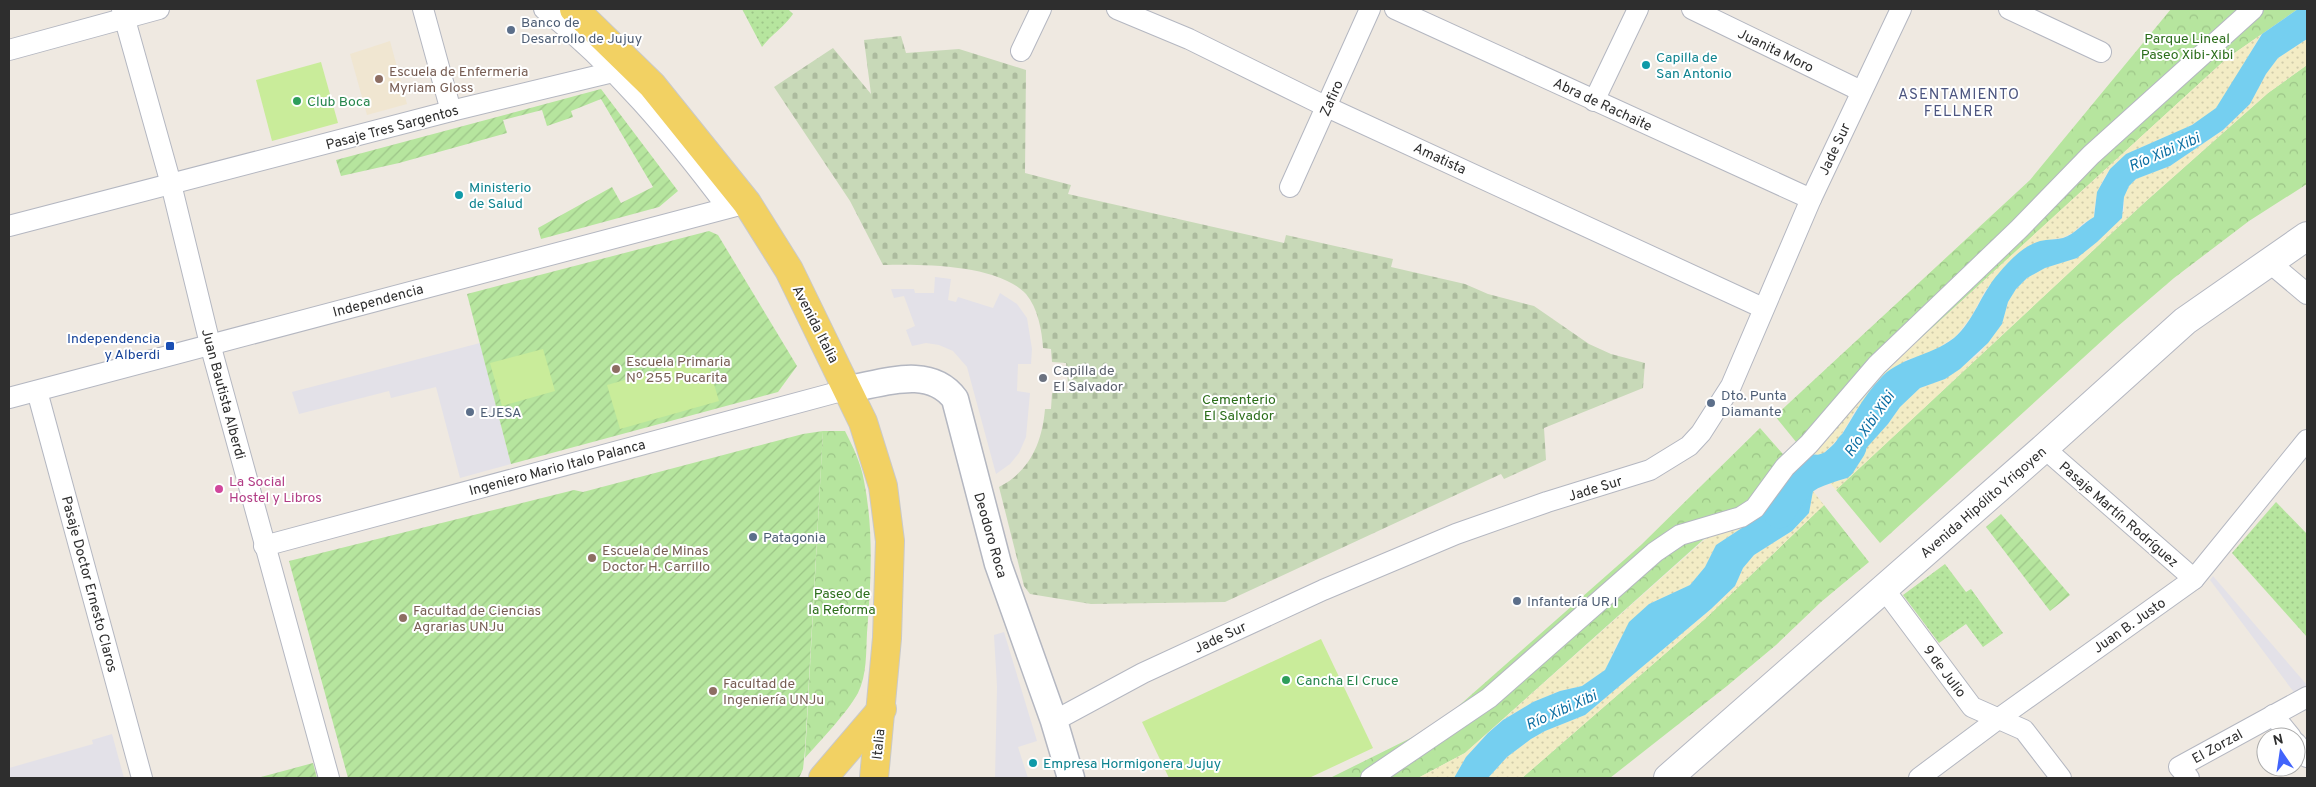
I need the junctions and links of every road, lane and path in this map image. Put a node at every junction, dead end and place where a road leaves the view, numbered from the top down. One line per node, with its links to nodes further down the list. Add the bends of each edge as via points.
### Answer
1 (159, 9): 14 (street)
2 (423, 9): 22 (street)
3 (544, 9): 18 (street, Avenida Italia, via 577,35)
4 (574, 9): 26 (main road, Avenida Italia, via 652,85)
5 (1041, 9): 16 (street)
6 (1117, 9): 21 (street, Amatista, via 1189,39)
7 (1370, 9): 21 (street, Zafiro)
8 (1395, 9): 20 (street, Abra de Rachaite)
9 (1638, 9): 20 (street)
10 (1692, 9): 19 (street, Juanita Moro)
11 (1901, 9): 19 (street, Jade Sur)
12 (2010, 9): 17 (street)
13 (2253, 9): 53 (street, via 2091,155 2019,230 1878,365 1785,467 1755,508 1741,517 1680,535 1667,544 1489,698)
14 (123, 13): 15 (street); 23 (street, Juan Bautista Alberdi)
15 (9, 50)
16 (1020, 51)
17 (2101, 52)
18 (613, 72): 22 (street, Pasaje Tres Sargentos); 26 (street, Avenida Italia)
19 (1861, 91): 25 (street, Jade Sur)
20 (1594, 100): 25 (street, Abra de Rachaite)
21 (1328, 107): 24 (street, Zafiro); 31 (street, Amatista)
22 (451, 111): 23 (street, Pasaje Tres Sargentos)
23 (171, 184): 27 (street, Pasaje Tres Sargentos); 32 (street, Juan Bautista Alberdi)
24 (1290, 187)
25 (1810, 199): 31 (street, Jade Sur)
26 (737, 205): 32 (street, Independencia); 33 (main road, Avenida Italia, via 789,270)
27 (9, 226)
28 (2307, 236): 29 (main road, Avenida Hipólito Yrigoyen)
29 (2268, 262): 30 (street); 37 (main road, Avenida Hipólito Yrigoyen, via 2185,321)
30 (2307, 294)
31 (1763, 308): 45 (street, Jade Sur, via 1731,386 1702,434 1673,458 1650,470 1500,518 1420,549 1204,644)
32 (210, 344): 34 (street, Independencia); 38 (street, Juan Bautista Alberdi)
33 (849, 389): 38 (street, Ingeniero Mario Italo Palanca); 42 (main road, Avenida Italia, via 876,462 887,506 890,575); 45 (street, Deodoro Roca, via 919,378 943,386 955,398 998,564)
34 (37, 391): 35 (street, Independencia); 48 (street, Pasaje Doctor Ernesto Claros)
35 (9, 398)
36 (2307, 440): 39 (street, Juan B. Justo)
37 (2044, 448): 39 (street, Pasaje Martín Rodríguez); 40 (main road, Avenida Hipólito Yrigoyen)
38 (264, 546): 49 (street, Juan Bautista Alberdi)
39 (2194, 579): 44 (street, Juan B. Justo)
40 (1884, 589): 44 (street, 9 de Julio, via 1972,708); 54 (main road, Avenida Hipólito Yrigoyen)
41 (2307, 697): 43 (street, El Zorzal)
42 (882, 709): 50 (main road); 51 (main road, Italia)
43 (2273, 715): 46 (street); 47 (street, El Zorzal)
44 (1998, 718): 55 (street, Juan B. Justo); 56 (street, 9 de Julio, via 2024,730)
45 (1054, 721): 52 (street, Deodoro Roca)
46 (2283, 727)
47 (2184, 772)
48 (142, 778)
49 (329, 778)
50 (822, 778)
51 (874, 778)
52 (1071, 778)
53 (1371, 778)
54 (1668, 778)
55 (1920, 778)
56 (2061, 778)

